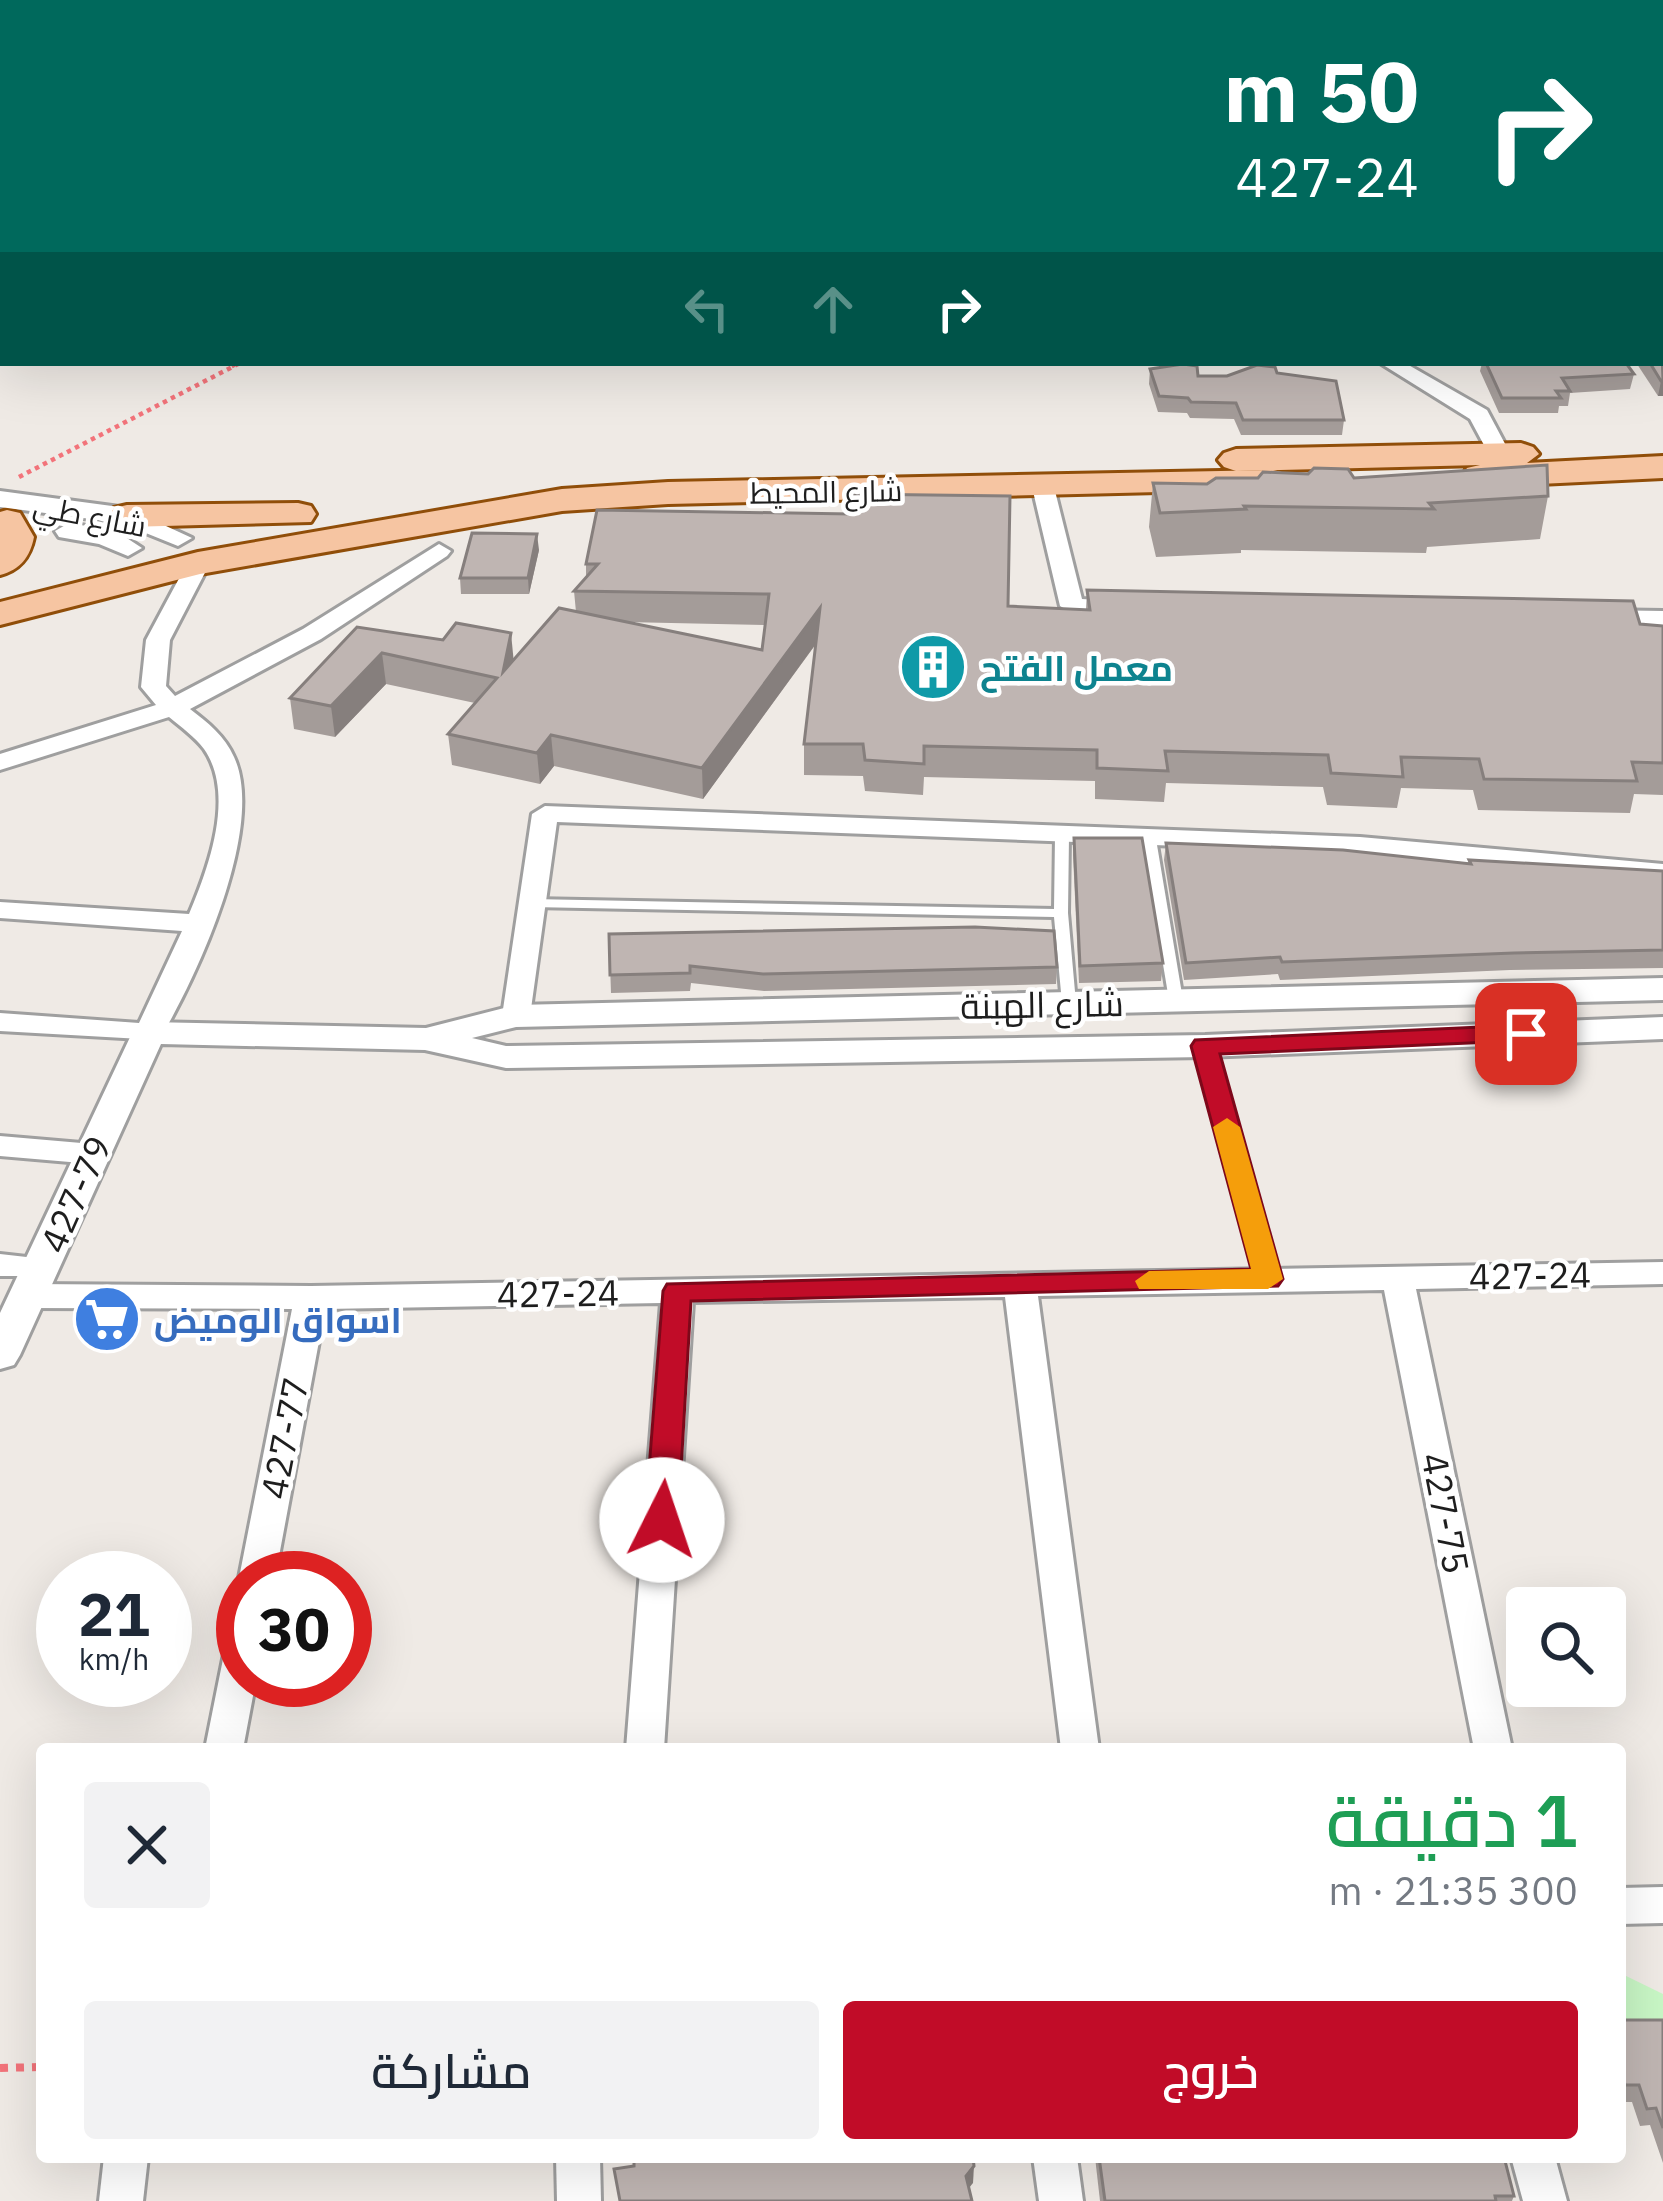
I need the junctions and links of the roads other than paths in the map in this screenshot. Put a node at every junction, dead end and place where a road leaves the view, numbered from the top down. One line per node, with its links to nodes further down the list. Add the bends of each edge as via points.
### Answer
1 (1395, 366): 3 (street, via 1479,416)
2 (1663, 444): 3 (main road, شارع المحيط)
3 (1500, 455): 7 (main road, شارع المحيط, via 642,468)
4 (1663, 466): 5 (main road, شارع المحيط)
5 (1043, 487): 9 (main road, شارع المحيط, via 562,500); 12 (street, via 1072,606)
6 (2, 513): 9 (street, شارع طي); 10 (main road, via 16,537)
7 (298, 514): 9 (main road); 9 (main road, شارع المحيط)
8 (439, 550): 16 (street, via 312,634)
9 (155, 554): 11 (main road, شارع المحيط); 13 (main road, شارع المحيط); 16 (street, via 153,687)
10 (0, 564)
11 (0, 578)
12 (1143, 607)
13 (0, 614)
14 (1568, 616): 15 (street)
15 (1663, 618)
16 (172, 708): 17 (street); 24 (street, via 206,734 231,786 221,864)
17 (0, 762)
18 (1061, 836): 19 (street); 21 (street, via 545,814); 23 (lane)
19 (1150, 839): 20 (street, via 1360,845); 26 (lane)
20 (1663, 872)
21 (531, 903): 23 (lane); 28 (street)
22 (0, 910): 24 (street)
23 (1061, 913): 27 (lane)
24 (196, 923): 31 (street)
25 (1663, 989): 26 (street, شارع الهبنة)
26 (1176, 1000): 27 (street, شارع الهبنة)
27 (1069, 1003): 28 (street, شارع الهبنة)
28 (515, 1016): 32 (street, شارع الهبنة)
29 (0, 1022): 31 (street)
30 (1663, 1028): 33 (street, شارع الهبنة)
31 (149, 1033): 32 (street, شارع الهبنة); 35 (street, 427-79)
32 (425, 1040): 33 (street, شارع الهبنة, via 506,1058)
33 (1205, 1046): 39 (lane)
34 (0, 1146): 35 (street)
35 (93, 1154): 40 (street, 427-79)
36 (0, 1265): 40 (street, 427-24)
37 (1663, 1273): 38 (street, 427-24)
38 (1398, 1278): 39 (street, 427-24); 50 (street, 427-75)
39 (1268, 1279): 41 (street, 427-24)
40 (35, 1282): 43 (street, 427-24); 44 (street, 427-79)
41 (1020, 1285): 42 (street, 427-24); 49 (street)
42 (677, 1291): 43 (street, 427-24); 48 (street)
43 (311, 1298): 45 (street, 427-77)
44 (0, 1355)
45 (262, 1551)
46 (232, 1707): 47 (street)
47 (225, 1743)
48 (645, 1743)
49 (1079, 1743)
50 (1492, 1743)
51 (1663, 1905): 52 (street)
52 (1626, 1906)
53 (125, 2163): 57 (street)
54 (578, 2163): 58 (street)
55 (1056, 2163): 59 (street)
56 (1535, 2163): 60 (street)
57 (121, 2201)
58 (579, 2201)
59 (1061, 2201)
60 (1546, 2201)

